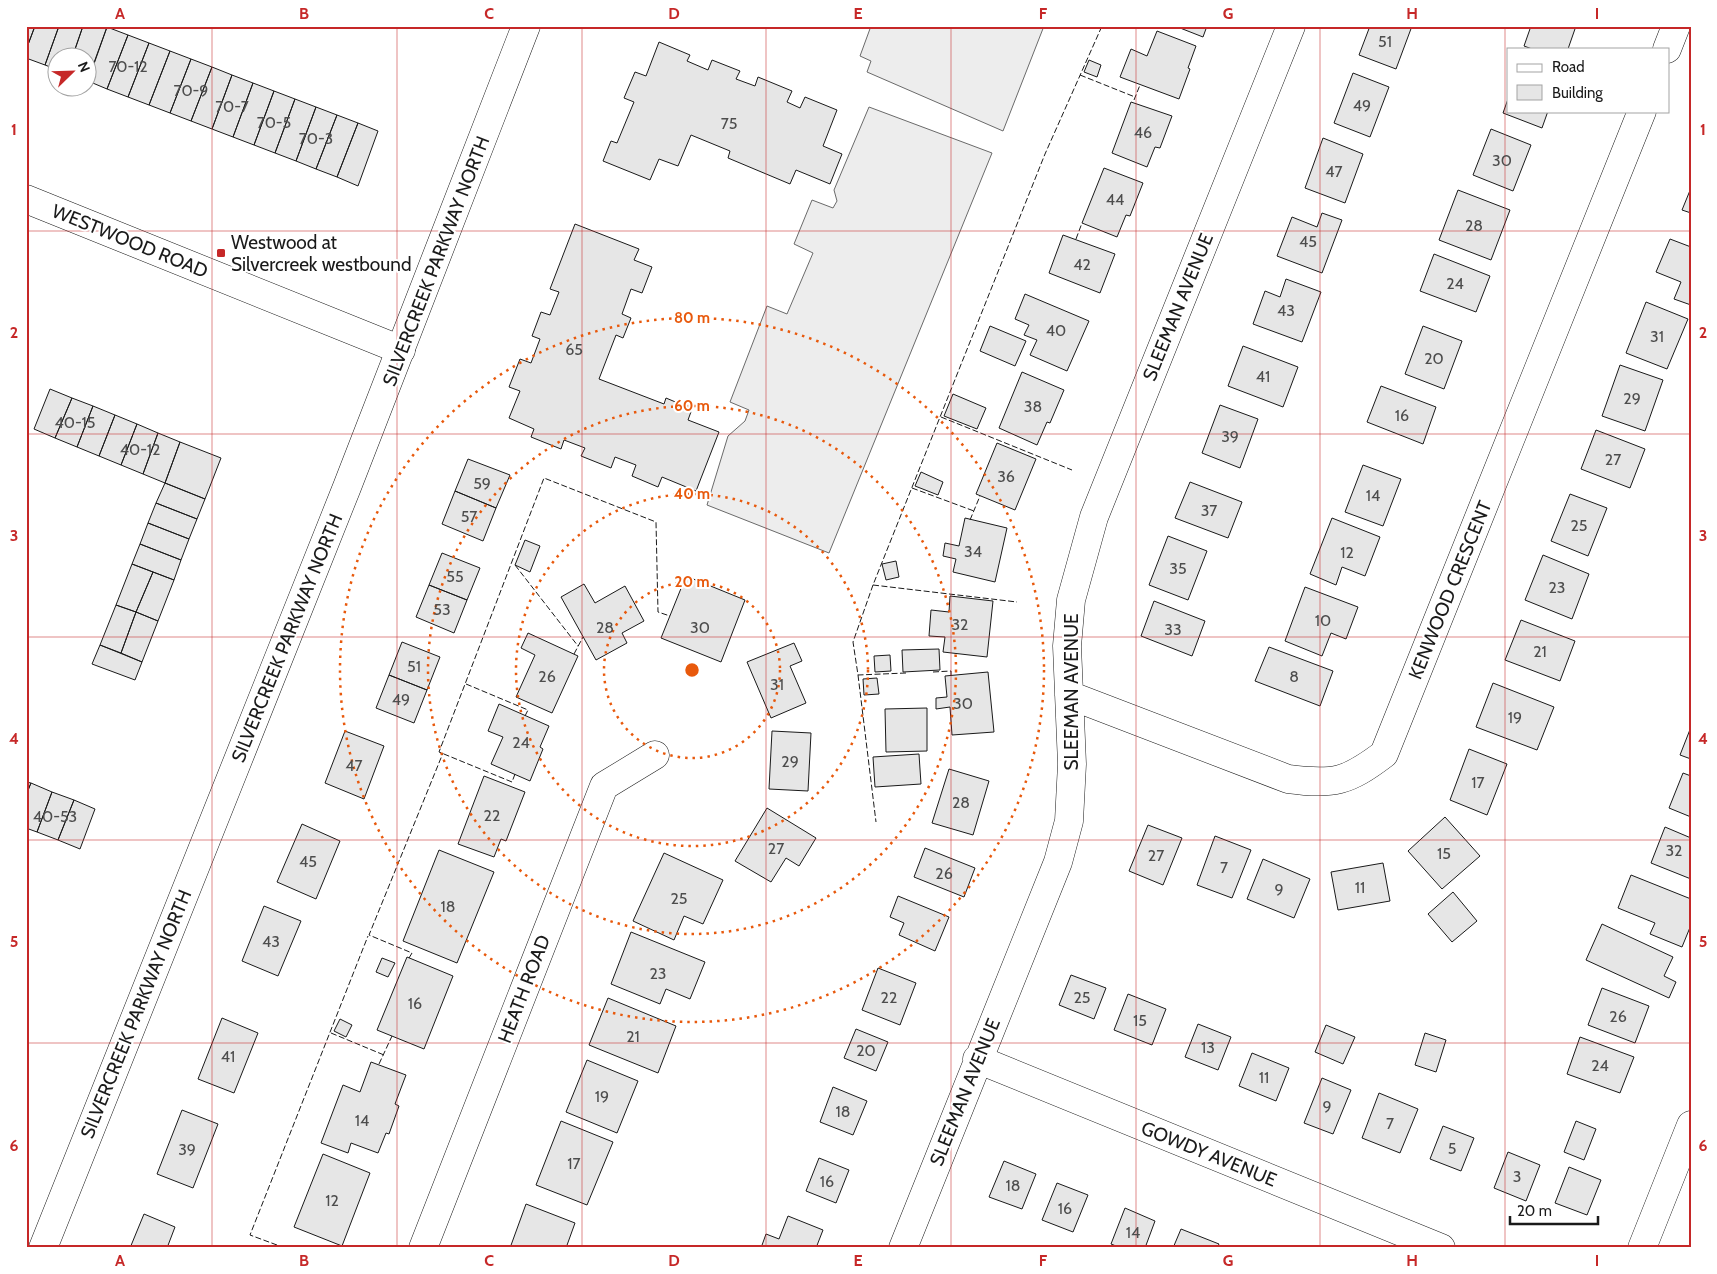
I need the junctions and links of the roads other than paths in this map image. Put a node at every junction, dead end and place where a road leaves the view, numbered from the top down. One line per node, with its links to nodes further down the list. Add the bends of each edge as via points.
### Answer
1 (526, 26): 7 (street, SILVERCREEK PARKWAY NORTH)
2 (1291, 26): 8 (street, SLEEMAN AVENUE, via 1094,517 1072,594 1067,646)
3 (1676, 26): 4 (street)
4 (1667, 48)
5 (1642, 112): 8 (street, KENWOOD CRESCENT, via 1384,754 1357,775 1321,783 1288,779)
6 (26, 199): 7 (street, WESTWOOD ROAD)
7 (401, 350): 12 (street, SILVERCREEK PARKWAY NORTH)
8 (1069, 695): 10 (street, SLEEMAN AVENUE, via 1072,764 1069,821 1058,862)
9 (655, 755): 13 (street, HEATH ROAD, via 604,786)
10 (978, 1060): 14 (street, SLEEMAN AVENUE); 15 (street, GOWDY AVENUE)
11 (1691, 1125): 16 (street)
12 (43, 1248)
13 (423, 1248)
14 (903, 1248)
15 (1441, 1248)
16 (1642, 1248)

